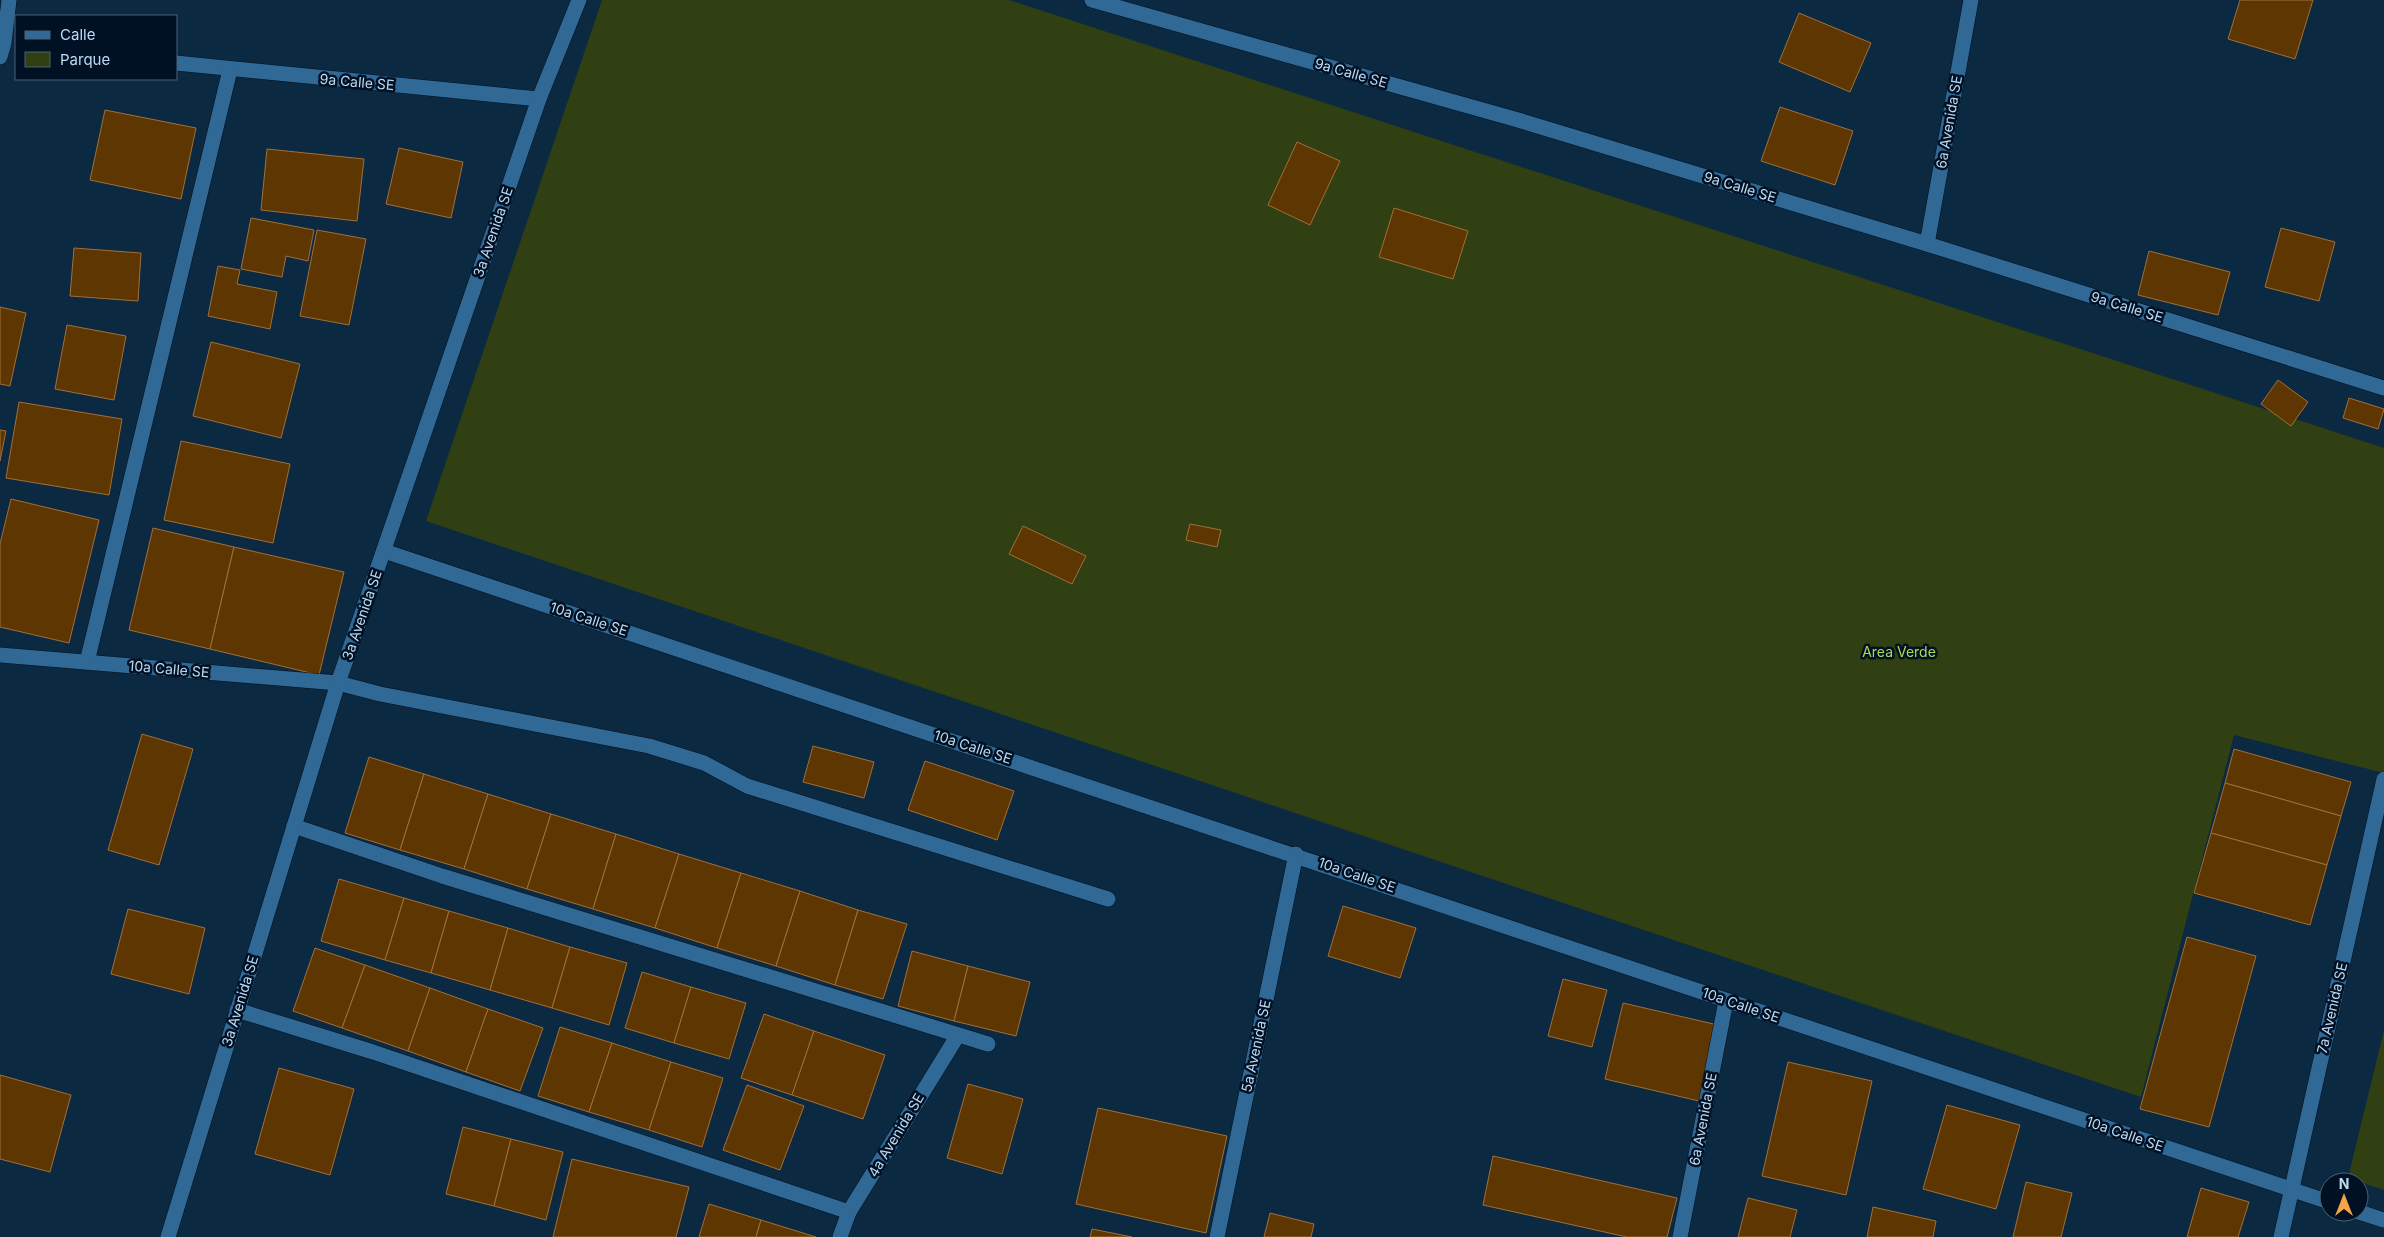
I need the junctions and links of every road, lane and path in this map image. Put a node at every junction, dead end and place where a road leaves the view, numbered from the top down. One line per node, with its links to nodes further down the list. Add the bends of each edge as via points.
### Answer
1 (10, 0): 5 (street)
2 (579, 0): 8 (street, 3a Avenida SE)
3 (1092, 0): 9 (street, 9a Calle SE, via 1518,120)
4 (1971, 0): 9 (street, 6a Avenida SE)
5 (5, 47)
6 (178, 63): 7 (street, 9a Calle SE)
7 (230, 70): 8 (street, 9a Calle SE); 13 (street)
8 (539, 99): 11 (street, 3a Avenida SE)
9 (1927, 244): 10 (street, 9a Calle SE)
10 (2384, 388)
11 (384, 550): 14 (street, 3a Avenida SE); 17 (street, 10a Calle SE)
12 (0, 655): 13 (street, 10a Calle SE)
13 (87, 662): 14 (street, 10a Calle SE)
14 (338, 683): 16 (street, 3a Avenida SE); 18 (street, 10a Calle SE, via 649,746 704,763 747,786)
15 (2384, 779): 23 (street, 7a Avenida SE)
16 (294, 826): 20 (street, 3a Avenida SE); 21 (street, via 442,876)
17 (1296, 854): 19 (street, 10a Calle SE); 30 (street, 5a Avenida SE)
18 (1108, 899)
19 (1726, 1000): 23 (street, 10a Calle SE); 31 (street, 6a Avenida SE)
20 (237, 1010): 25 (street, via 373,1052); 28 (street, 3a Avenida SE)
21 (958, 1034): 22 (street); 25 (street, 4a Avenida SE)
22 (988, 1044)
23 (2291, 1190): 24 (street, 10a Calle SE); 32 (street, 7a Avenida SE)
24 (2319, 1199)
25 (849, 1212): 29 (street, 4a Avenida SE)
26 (2369, 1215): 27 (street)
27 (2384, 1220)
28 (168, 1237)
29 (840, 1237)
30 (1217, 1237)
31 (1680, 1237)
32 (2281, 1237)

